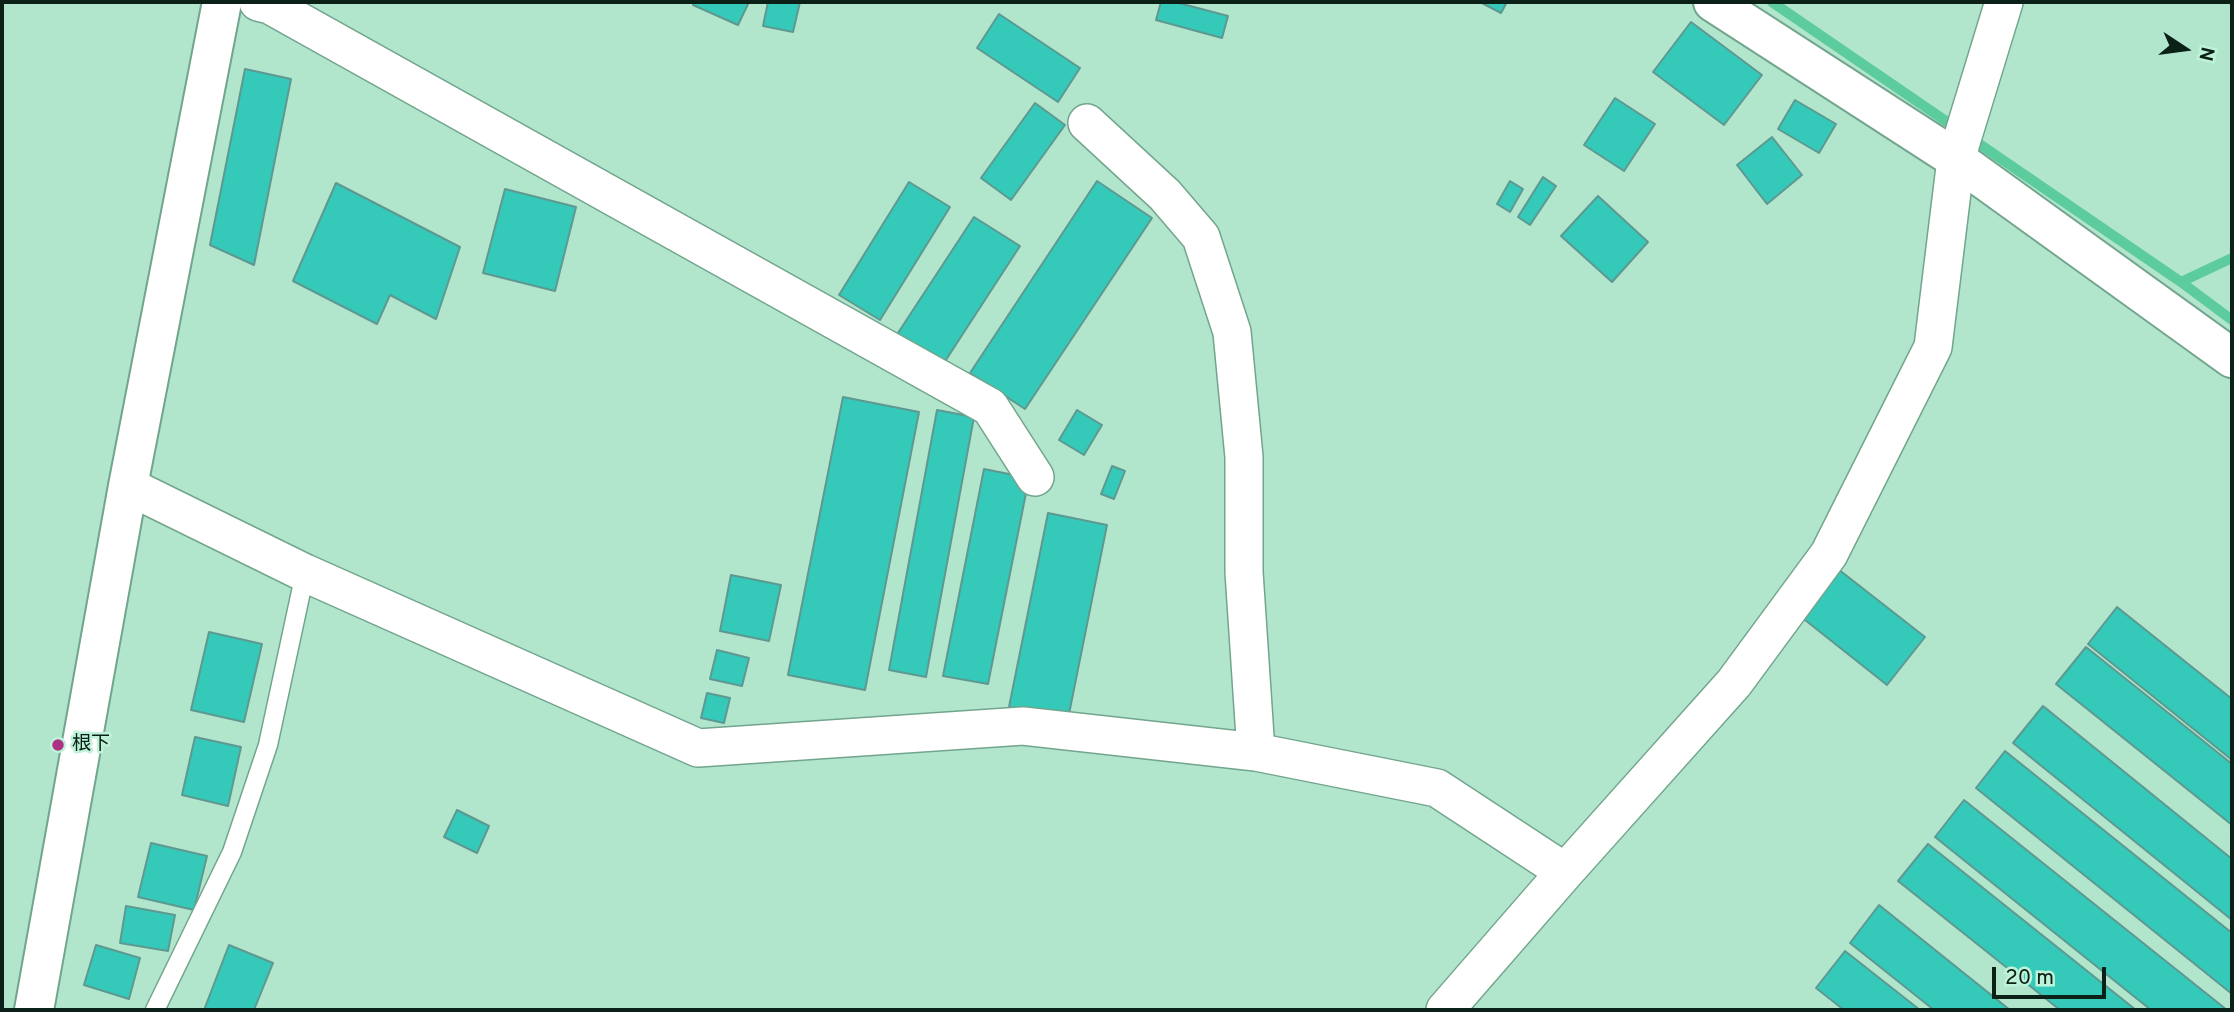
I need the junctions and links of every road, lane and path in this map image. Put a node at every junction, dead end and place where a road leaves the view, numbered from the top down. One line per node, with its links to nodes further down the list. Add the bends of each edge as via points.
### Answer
1 (222, 2): 9 (street)
2 (258, 2): 8 (street, via 990,407)
3 (1713, 2): 6 (street)
4 (2004, 2): 6 (street)
5 (1087, 123): 11 (street, via 1165,195 1201,237 1232,332 1244,457 1244,572)
6 (1956, 159): 7 (street); 12 (street, via 1933,347 1829,554 1734,683)
7 (2232, 358)
8 (1035, 477)
9 (128, 486): 10 (street); 13 (street)
10 (305, 573): 11 (street, via 698,748 1023,726); 14 (lane, via 268,745 232,852)
11 (1256, 751): 12 (street, via 1437,788)
12 (1565, 872): 15 (street)
13 (34, 1010)
14 (155, 1010)
15 (1445, 1010)

